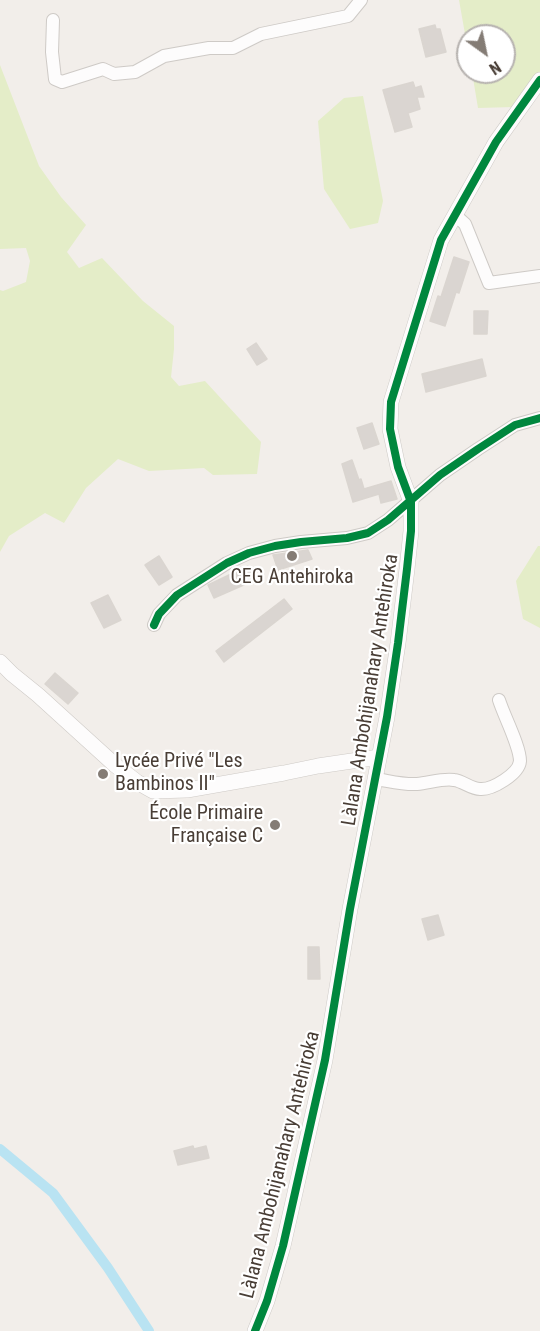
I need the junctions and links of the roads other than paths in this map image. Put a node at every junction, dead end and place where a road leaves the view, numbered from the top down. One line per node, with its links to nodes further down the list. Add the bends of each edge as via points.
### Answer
1 (361, 0): 2 (street, via 348,16 261,34 233,48 164,56 135,72 114,75 103,69 62,82 55,79)
2 (53, 20)
3 (540, 80): 4 (street, Làlana Ambohijanahary Antehiroka, via 496,142)
4 (455, 215): 5 (street, via 465,224 489,283); 7 (street, Làlana Ambohijanahary Antehiroka, via 441,240 391,402 390,429)
5 (540, 276)
6 (540, 418): 7 (street, via 515,425 487,443)
7 (411, 502): 8 (street, via 369,533 275,546 227,564 177,595); 11 (street, Làlana Ambohijanahary Antehiroka, via 400,632)
8 (154, 625)
9 (0, 662): 11 (street, via 115,765 153,791 187,790)
10 (499, 700): 12 (street, via 520,763 504,780 478,789 455,780 415,784)
11 (379, 757): 12 (street, Làlana Ambohijanahary Antehiroka)
12 (376, 779): 13 (street, Làlana Ambohijanahary Antehiroka, via 325,1060 283,1246)
13 (255, 1331)

